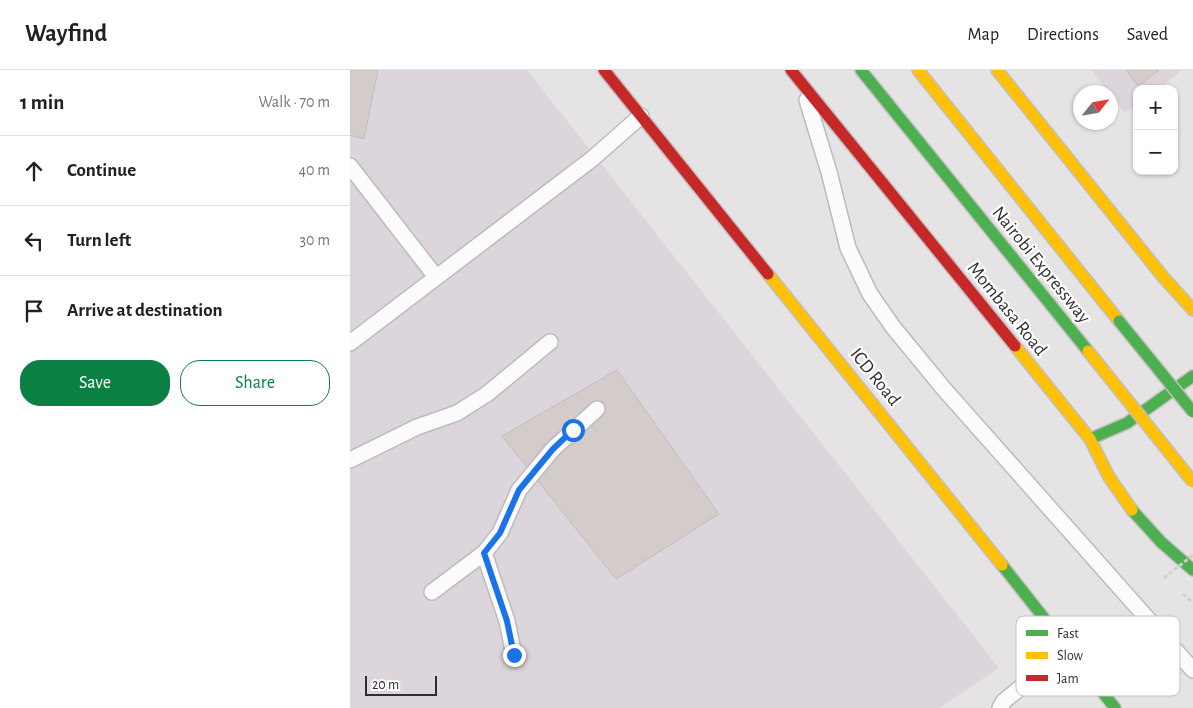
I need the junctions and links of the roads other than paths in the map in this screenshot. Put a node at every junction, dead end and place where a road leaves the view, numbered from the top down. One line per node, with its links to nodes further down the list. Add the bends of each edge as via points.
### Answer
1 (604, 70): 7 (main road, ICD Road)
2 (791, 70): 6 (main road, Mombasa Road)
3 (861, 70): 18 (main road, Nairobi Expressway, bridge)
4 (918, 70): 15 (main road, Nairobi Expressway, bridge)
5 (997, 70): 10 (main road)
6 (801, 82): 16 (main road, Mombasa Road); 23 (lane, via 848,248 870,294 944,388)
7 (641, 116): 9 (lane, via 592,159); 22 (main road, ICD Road)
8 (350, 166): 9 (lane)
9 (436, 277): 11 (lane)
10 (1193, 310)
11 (351, 340)
12 (550, 342): 17 (lane, via 487,394 457,412)
13 (1193, 376): 16 (main road, via 1127,423)
14 (597, 409): 19 (lane, via 553,449 519,490 500,533)
15 (1193, 412)
16 (1090, 439): 20 (main road, Mombasa Road, via 1117,489 1141,521 1168,551)
17 (350, 460)
18 (1193, 482)
19 (484, 553): 21 (lane); 24 (lane, via 507,621)
20 (1193, 570)
21 (432, 592)
22 (1041, 616)
23 (1145, 616)
24 (514, 655)
25 (1180, 655): 26 (lane)
26 (1193, 670)
27 (1016, 691): 29 (lane)
28 (1105, 696): 30 (main road, ICD Road)
29 (1000, 708)
30 (1115, 708)

